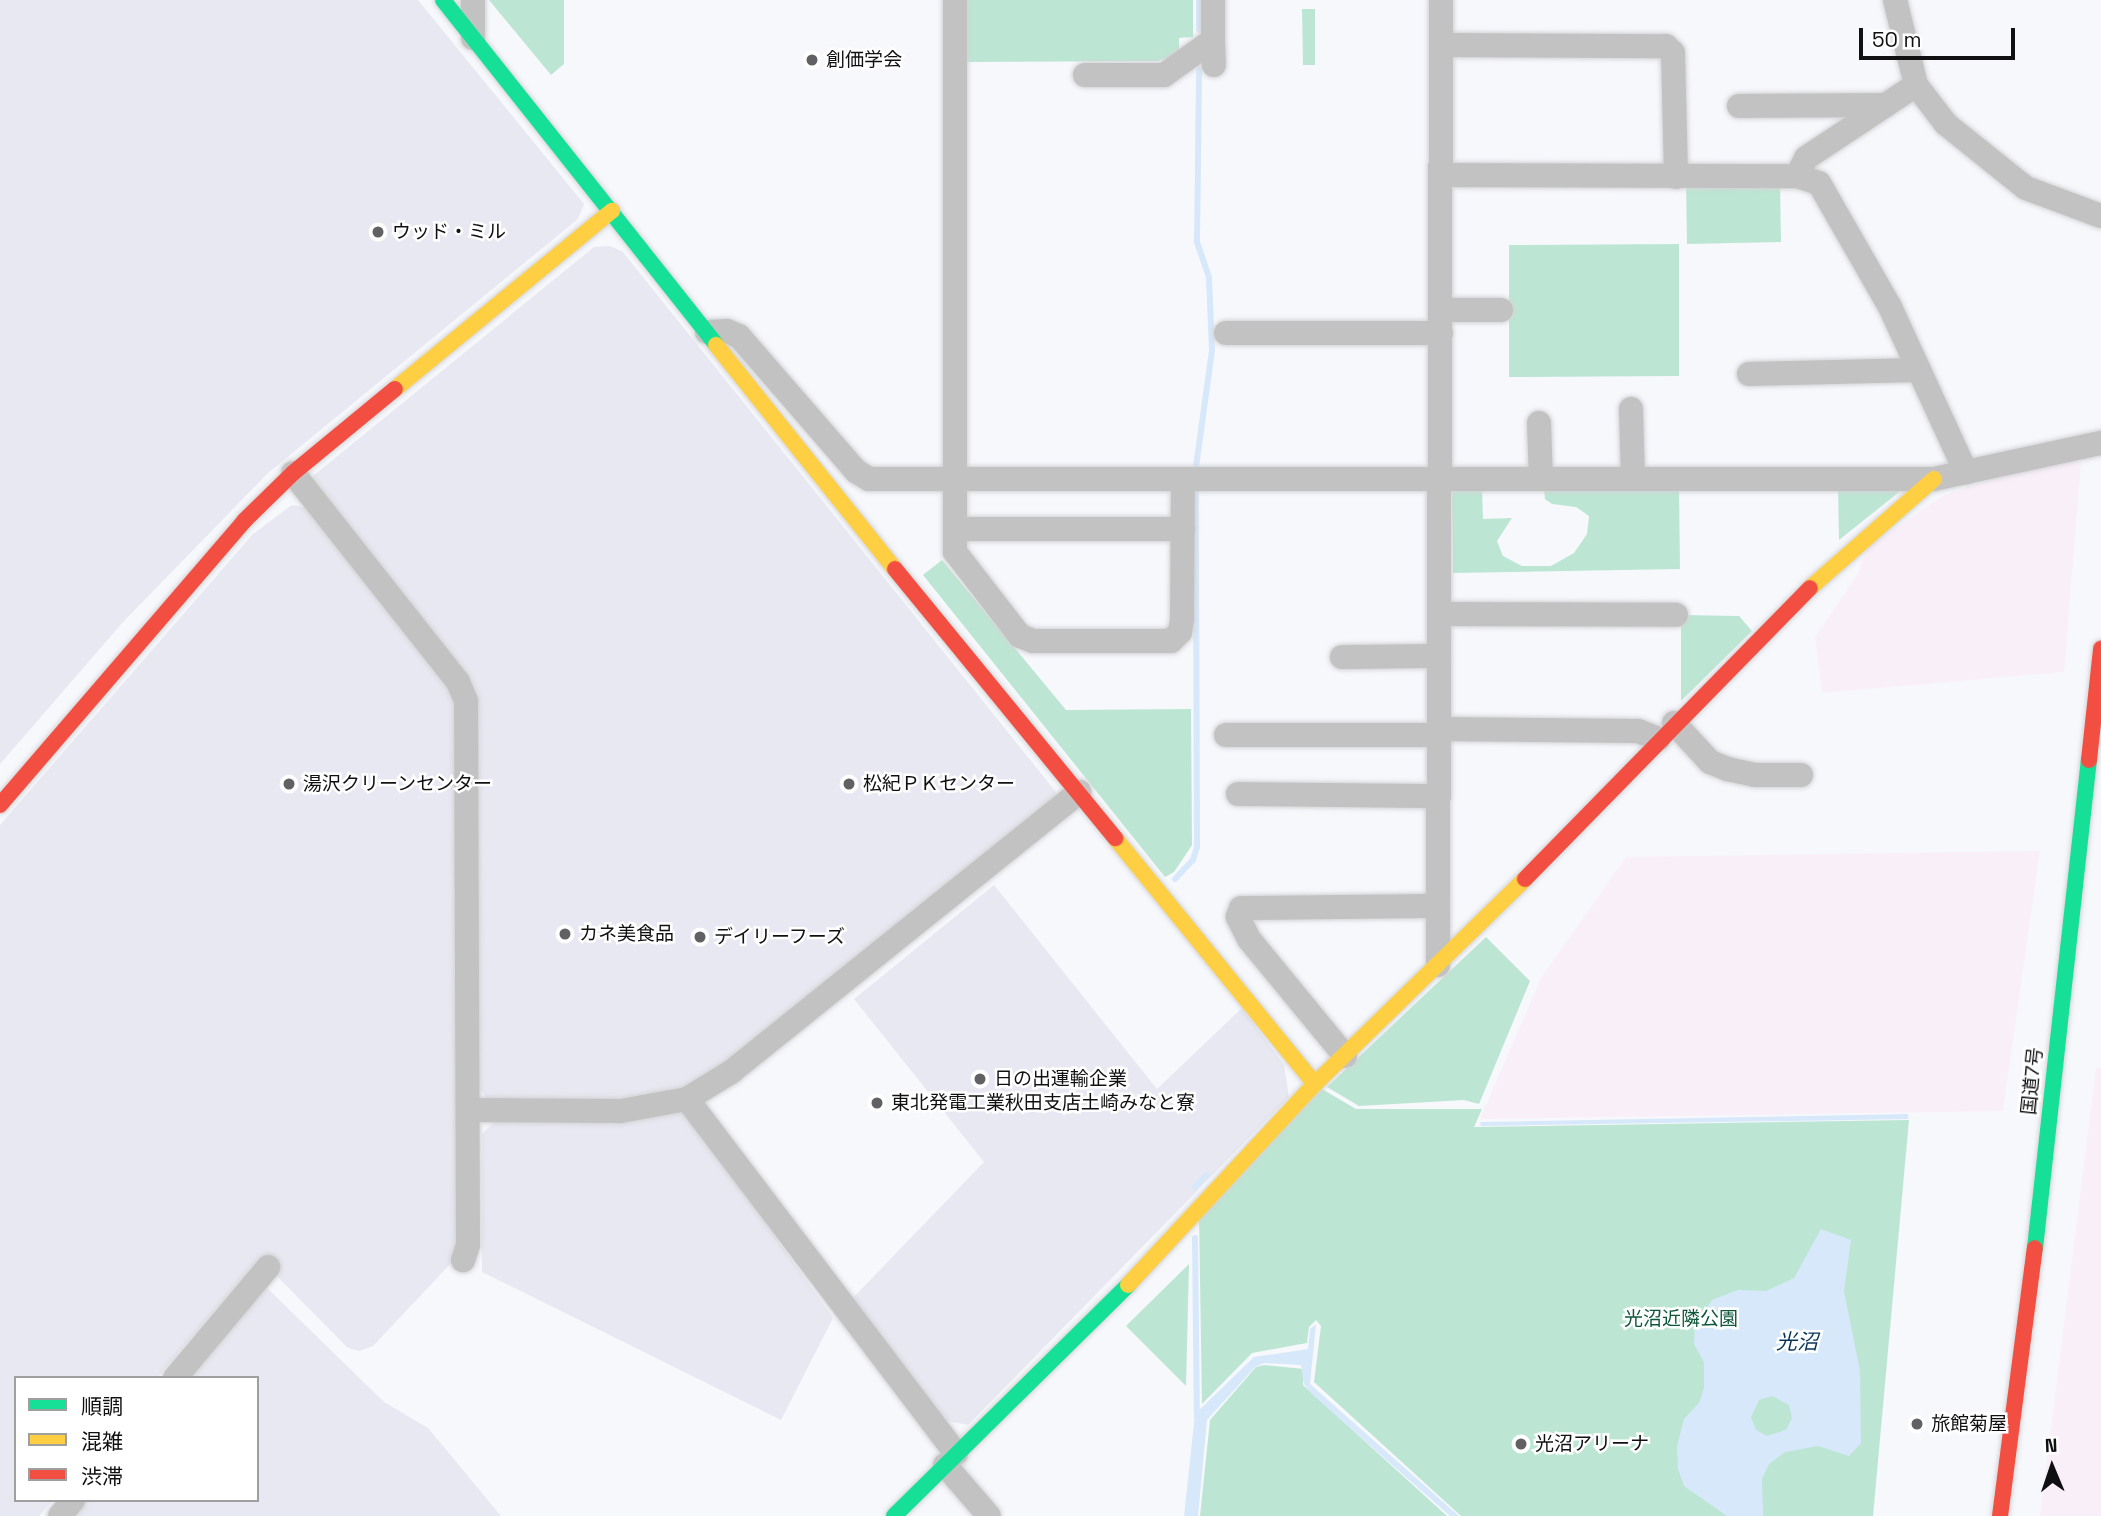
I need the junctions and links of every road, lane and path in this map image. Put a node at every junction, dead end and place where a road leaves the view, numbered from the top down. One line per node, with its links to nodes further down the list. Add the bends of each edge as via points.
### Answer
1 (443, 0): 7 (main road)
2 (474, 0): 7 (street)
3 (955, 0): 36 (street)
4 (1213, 0): 8 (street)
5 (1441, 0): 9 (street)
6 (1895, 0): 12 (street)
7 (473, 38): 18 (main road)
8 (1213, 40): 10 (street); 11 (street, via 1164,75)
9 (1441, 45): 15 (street); 17 (street, via 1665,47 1673,53)
10 (1213, 65)
11 (1084, 75)
12 (1916, 85): 13 (street); 19 (street, via 1946,124 2026,188)
13 (1881, 105): 14 (street); 16 (street, via 1806,158)
14 (1739, 106)
15 (1443, 174): 17 (street); 21 (street)
16 (1797, 176): 17 (street); 24 (street, via 1819,183 1890,307)
17 (1676, 177)
18 (612, 211): 22 (main road); 30 (main road)
19 (2101, 216)
20 (1501, 310): 21 (street)
21 (1441, 321): 23 (street); 32 (street)
22 (707, 332): 36 (street, via 727,331 739,337 862,475 869,479); 48 (main road)
23 (1226, 333)
24 (1919, 370): 25 (street); 29 (street)
25 (1749, 374)
26 (1631, 409): 34 (street)
27 (1539, 423): 33 (street)
28 (2101, 443): 29 (street)
29 (1966, 472): 35 (street)
30 (293, 473): 51 (main road, via 244,521); 57 (street, via 458,682 466,701)
31 (1183, 479): 32 (street); 36 (street); 38 (street)
32 (1440, 479): 33 (street); 39 (street)
33 (1541, 479): 34 (street)
34 (1633, 479): 35 (street)
35 (1934, 479): 44 (main road, via 1828,569)
36 (955, 480): 37 (street)
37 (955, 528): 38 (street); 38 (street, via 955,552 964,566 1020,636 1033,641 1171,641 1180,632 1182,619)
38 (1182, 529)
39 (1440, 614): 40 (street); 42 (street)
40 (1676, 615)
41 (2101, 649): 66 (main road, 国道7号, via 2032,1272)
42 (1439, 656): 43 (street); 45 (street)
43 (1342, 657)
44 (1667, 731): 45 (street); 47 (street, via 1727,769 1755,775); 53 (main road)
45 (1438, 732): 46 (street); 50 (street)
46 (1226, 735)
47 (1801, 775)
48 (1079, 792): 55 (main road); 56 (street, via 731,1072)
49 (1238, 794): 50 (street)
50 (1438, 796): 52 (street)
51 (0, 806)
52 (1438, 906): 53 (street); 54 (street, via 1241,908 1238,917 1249,939)
53 (1438, 965): 54 (main road)
54 (1345, 1056): 55 (main road)
55 (1315, 1084): 61 (main road, via 1089,1327)
56 (687, 1099): 57 (street, via 621,1111); 61 (street)
57 (468, 1110): 58 (street, via 468,1245)
58 (463, 1260)
59 (268, 1267): 60 (street)
60 (177, 1376)
61 (951, 1460): 64 (main road); 65 (street)
62 (71, 1502): 63 (street)
63 (60, 1516)
64 (894, 1516)
65 (989, 1516)
66 (2000, 1516)

